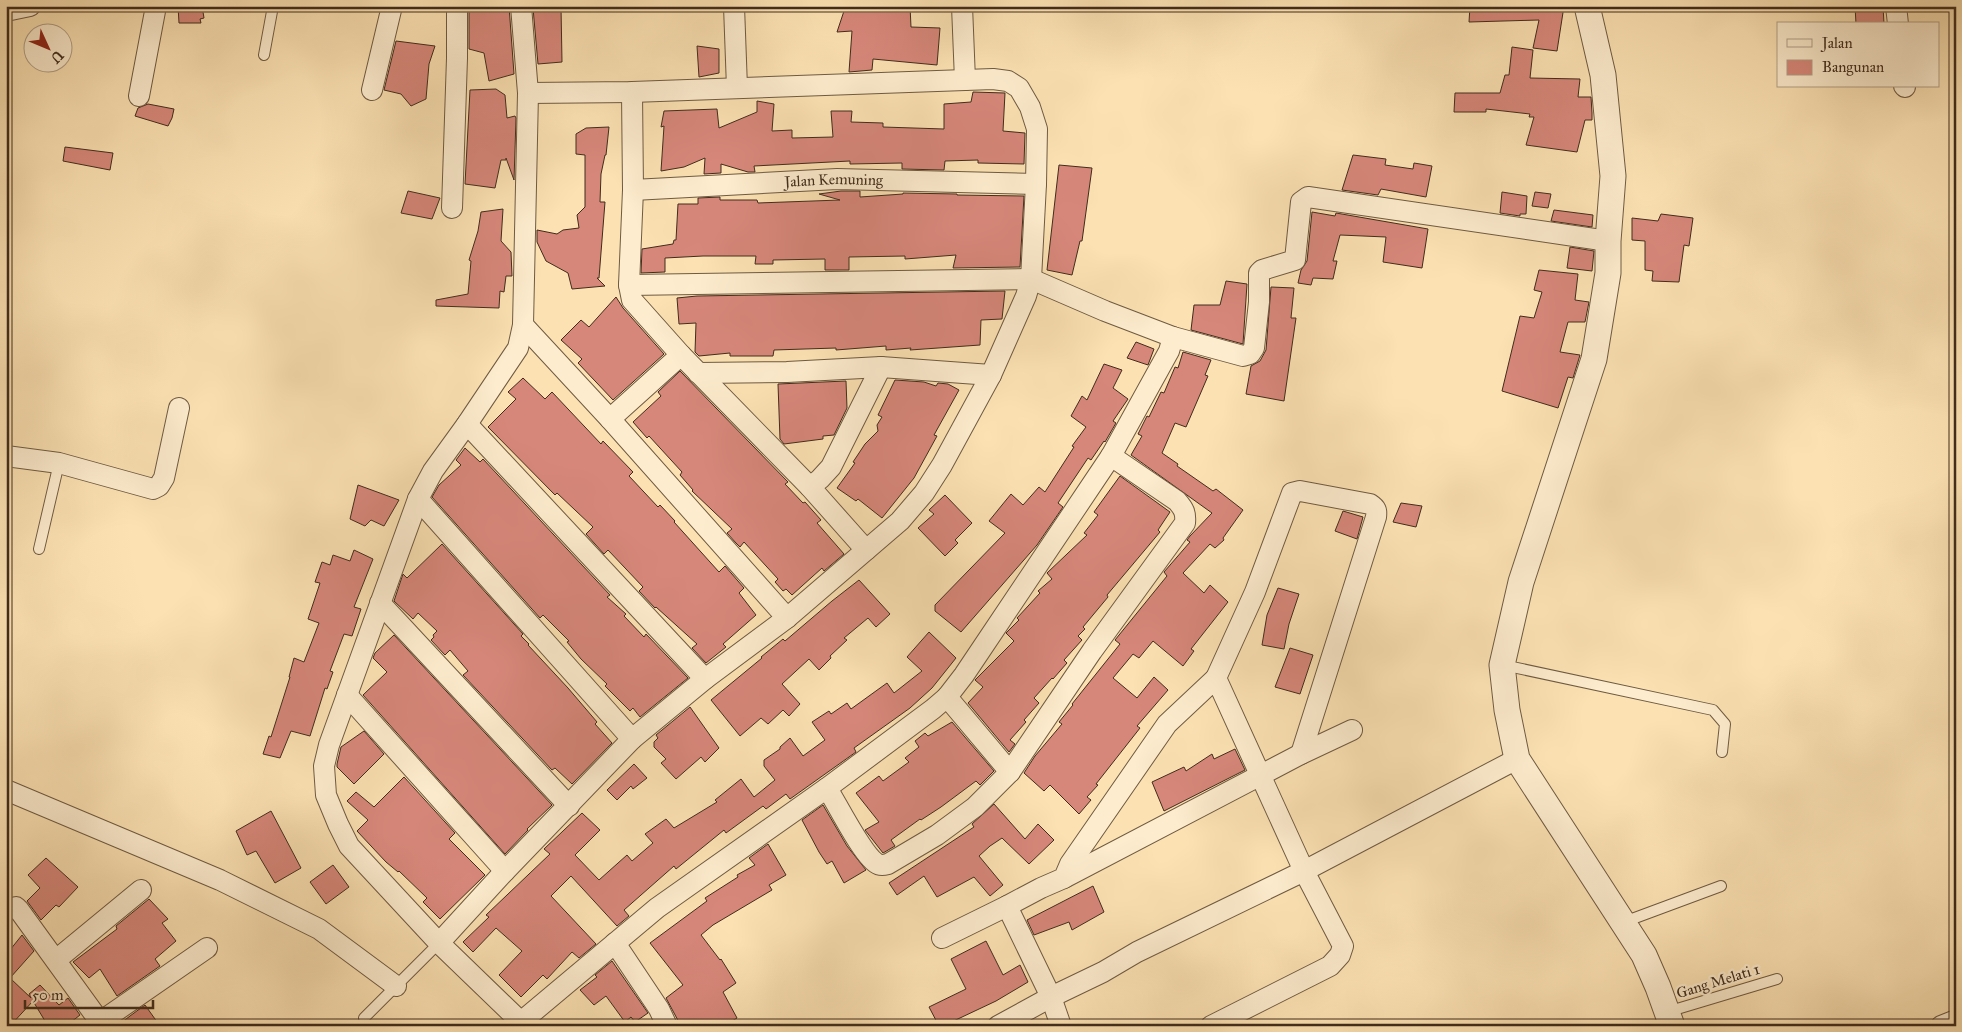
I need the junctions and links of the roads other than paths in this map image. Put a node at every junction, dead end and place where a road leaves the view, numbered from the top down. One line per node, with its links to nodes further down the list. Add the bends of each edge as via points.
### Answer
1 (30, 6): 11 (street)
2 (156, 6): 19 (street)
3 (273, 6): 13 (lane)
4 (392, 6): 16 (street)
5 (457, 6): 22 (street)
6 (521, 6): 18 (street)
7 (734, 6): 15 (street)
8 (962, 6): 14 (street)
9 (1587, 6): 23 (street, via 1603,75 1613,176)
10 (1896, 6): 12 (street)
11 (6, 11)
12 (1898, 22)
13 (264, 55)
14 (965, 80): 15 (street); 20 (street, via 1008,81 1019,88 1037,129)
15 (737, 88): 17 (street)
16 (372, 90)
17 (632, 92): 18 (street); 21 (street)
18 (528, 93): 26 (street)
19 (139, 96)
20 (1036, 184): 21 (street, Jalan Kemuning, via 837,179); 24 (street)
21 (633, 190): 25 (street)
22 (452, 208)
23 (1608, 241): 27 (street, via 1308,198 1301,202 1295,260 1258,273 1259,302 1254,348 1250,354 1243,356); 44 (street, via 1608,273 1594,359 1521,582)
24 (1031, 280): 25 (street); 27 (street); 31 (street)
25 (629, 285): 28 (street, via 632,300)
26 (523, 325): 33 (street); 34 (street, via 518,348)
27 (1173, 337): 36 (street, via 1169,351)
28 (681, 355): 30 (street); 33 (street)
29 (882, 367): 30 (street); 31 (street); 38 (street, via 831,467)
30 (698, 372): 38 (street)
31 (991, 375): 41 (street, via 924,493 900,521)
32 (179, 408): 37 (street, via 164,478 159,486 152,489)
33 (610, 419): 43 (street)
34 (467, 424): 39 (street, via 433,472); 46 (street)
35 (6, 456): 37 (street)
36 (1111, 456): 48 (street); 54 (street, via 1177,501 1186,514 1185,523)
37 (59, 463): 40 (lane)
38 (810, 487): 41 (street)
39 (418, 500): 42 (street); 50 (street)
40 (39, 549)
41 (866, 550): 43 (street)
42 (380, 603): 47 (street); 58 (street)
43 (787, 618): 46 (street)
44 (1502, 664): 51 (lane, via 1713,710 1725,724); 53 (street)
45 (1216, 678): 52 (street, via 1255,592 1289,496 1300,491 1375,507 1376,517); 55 (street); 61 (street, via 1167,724 1070,864)
46 (705, 679): 50 (street)
47 (347, 695): 59 (street); 68 (street, via 324,766 326,795 349,846)
48 (946, 697): 54 (street); 56 (street)
49 (1352, 730): 52 (street)
50 (632, 739): 58 (street)
51 (1722, 752)
52 (1301, 754): 55 (street)
53 (1516, 759): 60 (street); 66 (street)
54 (1010, 772): 56 (street, via 975,807 882,866 862,846)
55 (1262, 775): 60 (street); 61 (street)
56 (827, 788): 69 (street, via 657,908)
57 (6, 790): 73 (street, via 220,880 310,924)
58 (569, 806): 59 (street)
59 (505, 871): 68 (street)
60 (1304, 871): 74 (street); 83 (street, via 1343,944 1340,954 1330,966 1316,974)
61 (1064, 878): 64 (street)
62 (1721, 886): 66 (lane)
63 (141, 890): 71 (street)
64 (1007, 906): 67 (street); 74 (street)
65 (6, 910): 71 (street, via 16,907 20,910)
66 (1623, 922): 76 (street, via 1644,955)
67 (942, 938)
68 (439, 943): 73 (lane); 79 (street)
69 (615, 943): 79 (street); 80 (street)
70 (207, 948): 78 (street)
71 (56, 960): 78 (street)
72 (1777, 979): 76 (lane, Gang Melati 1)
73 (396, 986): 75 (lane)
74 (1051, 997): 81 (street); 82 (street)
75 (364, 1018)
76 (1669, 1019)
77 (1956, 1020): 84 (street)
78 (101, 1024)
79 (523, 1024)
80 (667, 1026)
81 (998, 1026)
82 (1061, 1026)
83 (1211, 1026)
84 (1941, 1026)

